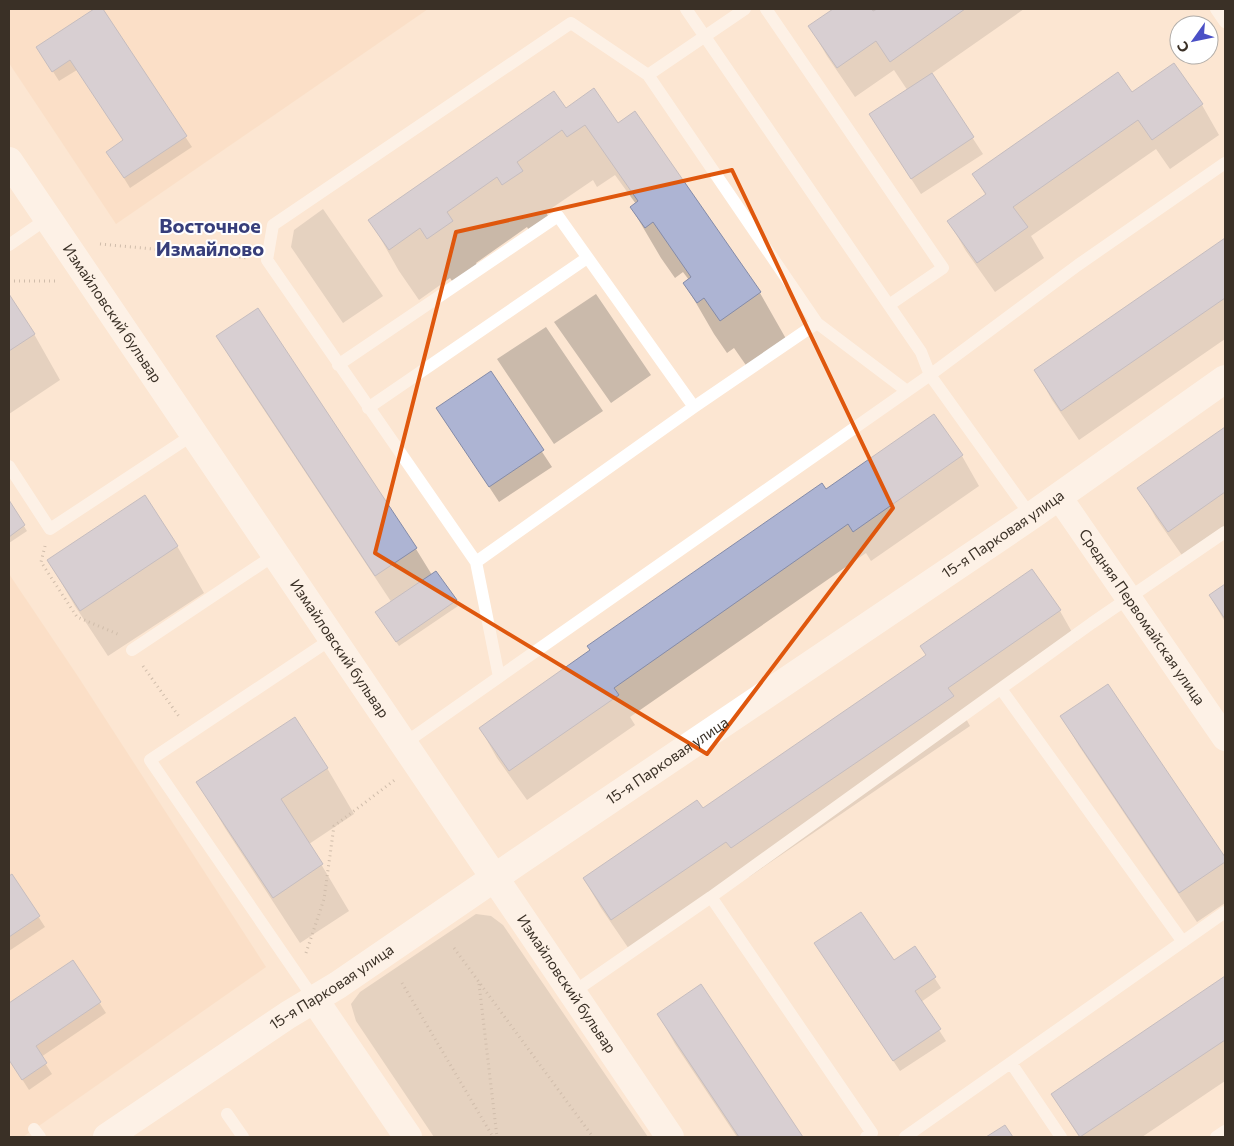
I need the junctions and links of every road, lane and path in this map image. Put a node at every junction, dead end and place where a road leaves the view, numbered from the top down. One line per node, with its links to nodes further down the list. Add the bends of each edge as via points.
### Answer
1 (686, 9): 6 (lane)
2 (745, 9): 6 (lane)
3 (766, 9): 17 (lane, via 943,268)
4 (1216, 9): 5 (lane)
5 (1225, 22)
6 (705, 36): 7 (lane); 17 (lane)
7 (648, 75): 14 (lane, via 571,23 273,225); 18 (lane)
8 (9, 161): 10 (street, Измайловский бульвар)
9 (1225, 163): 20 (lane, via 1078,265)
10 (48, 218): 12 (lane); 25 (street, Измайловский бульвар)
11 (100, 244): 14 (path)
12 (9, 245)
13 (588, 258): 19 (lane, via 558,216); 23 (lane); 24 (lane)
14 (267, 260): 19 (lane)
15 (9, 281): 16 (path)
16 (62, 281)
17 (889, 305): 20 (lane, via 921,352)
18 (817, 323): 22 (lane); 23 (lane)
19 (338, 365): 24 (lane)
20 (930, 375): 22 (lane); 28 (lane)
21 (1225, 379): 27 (street, 15-я Парковая улица)
22 (907, 391): 36 (lane)
23 (694, 407): 32 (lane)
24 (368, 408): 32 (lane)
25 (194, 434): 29 (lane); 31 (street, Измайловский бульвар)
26 (9, 466): 29 (lane)
27 (1058, 497): 28 (street, 15-я Парковая улица); 33 (street, Средняя Первомайская улица)
28 (1031, 516): 42 (street, 15-я Парковая улица)
29 (50, 529): 35 (path, via 41,562 77,617 122,636)
30 (1225, 532): 33 (lane)
31 (276, 554): 34 (street, Измайловский бульвар); 35 (lane)
32 (476, 562): 36 (lane)
33 (1128, 598): 37 (lane); 39 (street, Средняя Первомайская улица)
34 (333, 638): 38 (lane); 40 (street, Измайловский бульвар)
35 (132, 650): 38 (path)
36 (499, 677): 40 (lane)
37 (1001, 689): 43 (lane); 45 (lane)
38 (190, 733): 47 (lane, via 150,760)
39 (1225, 738)
40 (405, 744): 42 (street, Измайловский бульвар)
41 (399, 777): 47 (path, via 334,826 324,899)
42 (495, 878): 50 (street, Измайловский бульвар); 51 (street, 15-я Парковая улица)
43 (711, 897): 50 (lane); 61 (lane, via 872,1133)
44 (1225, 912): 45 (lane)
45 (1183, 942): 52 (lane)
46 (454, 948): 49 (path)
47 (298, 976): 51 (lane)
48 (402, 983): 58 (path)
49 (479, 983): 58 (path); 59 (path)
50 (572, 992): 60 (street, Измайловский бульвар)
51 (314, 1000): 55 (street, 15-я Парковая улица); 57 (street)
52 (1011, 1063): 62 (lane); 63 (lane)
53 (227, 1114): 56 (lane)
54 (1225, 1131): 64 (lane)
55 (107, 1137)
56 (243, 1137)
57 (408, 1137)
58 (495, 1137)
59 (593, 1137)
60 (670, 1137)
61 (866, 1137)
62 (906, 1137)
63 (1062, 1137)
64 (1216, 1137)

